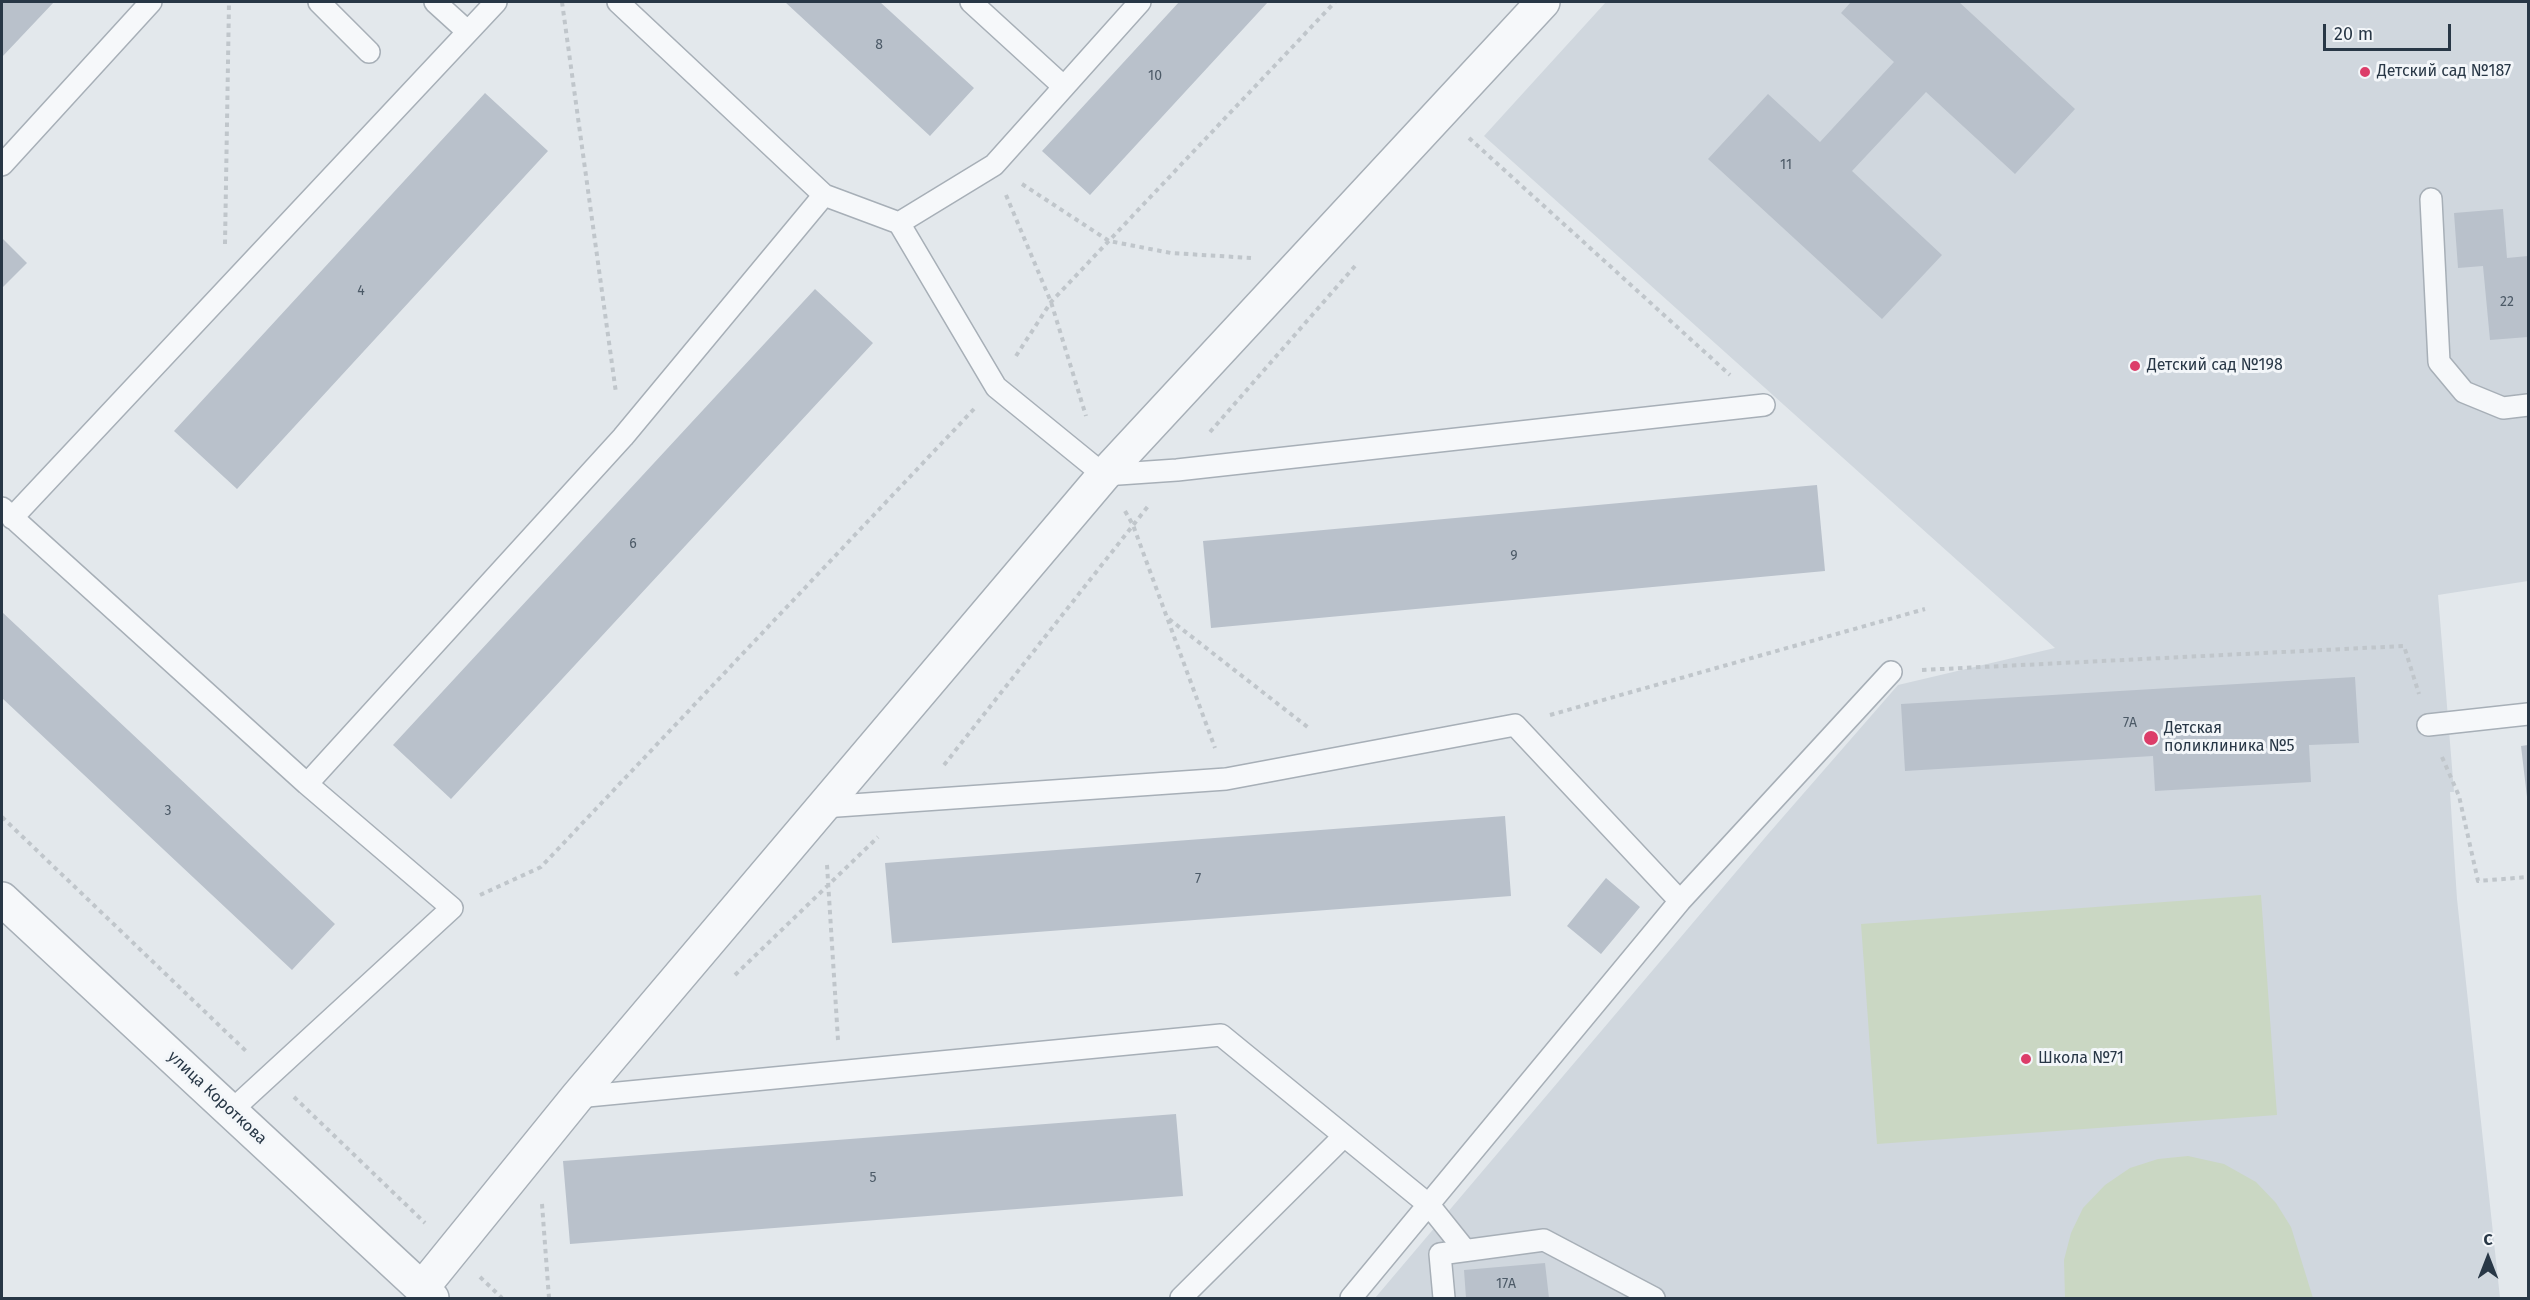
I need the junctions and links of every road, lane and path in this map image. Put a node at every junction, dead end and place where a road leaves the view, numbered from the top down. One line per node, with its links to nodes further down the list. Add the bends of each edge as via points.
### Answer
1 (151, 2): 18 (lane)
2 (229, 2): 26 (path)
3 (319, 2): 13 (lane)
4 (435, 2): 12 (lane)
5 (496, 2): 12 (lane)
6 (562, 2): 31 (path)
7 (618, 2): 20 (lane)
8 (972, 2): 14 (lane)
9 (1140, 2): 14 (lane)
10 (1335, 2): 23 (path)
11 (1543, 2): 24 (street)
12 (467, 31): 26 (lane)
13 (369, 52)
14 (1064, 87): 19 (lane)
15 (1476, 129): 16 (path)
16 (1468, 137): 17 (path); 29 (path)
17 (1460, 146)
18 (2, 165)
19 (994, 165): 22 (lane); 23 (path); 27 (path)
20 (824, 195): 22 (lane); 31 (lane)
21 (2431, 199): 30 (lane, via 2439,362 2464,392 2503,408)
22 (899, 223): 28 (lane)
23 (1109, 241): 24 (path, via 1172,254); 27 (path)
24 (1302, 261): 33 (street)
25 (1358, 263): 32 (path)
26 (224, 292): 34 (lane)
27 (1051, 302): 28 (path); 33 (path)
28 (996, 387): 33 (lane); 50 (path, via 541,867)
29 (1764, 405): 32 (lane)
30 (2529, 405)
31 (622, 437): 44 (lane)
32 (1176, 470): 33 (lane); 35 (path)
33 (1104, 475): 35 (path); 46 (street)
34 (7, 513): 44 (lane)
35 (1133, 525): 37 (path); 45 (path)
36 (1925, 609): 40 (path)
37 (1168, 619): 42 (path); 43 (path)
38 (1892, 672): 41 (path, via 2404,646); 49 (lane)
39 (2529, 714): 41 (lane)
40 (1515, 725): 42 (lane); 49 (lane)
41 (2428, 725): 47 (path, via 2459,796 2478,881)
42 (1346, 757): 43 (lane)
43 (1226, 779): 45 (lane)
44 (307, 784): 50 (lane)
45 (915, 801): 46 (lane)
46 (823, 807): 51 (path); 52 (street)
47 (2529, 877)
48 (2, 899): 53 (street, улица Короткова)
49 (1680, 901): 56 (lane)
50 (452, 908): 53 (lane)
51 (840, 1072): 52 (lane); 54 (lane, via 1221,1035)
52 (578, 1098): 58 (street)
53 (231, 1111): 58 (street, улица Короткова)
54 (1344, 1136): 56 (lane); 60 (lane)
55 (542, 1203): 59 (path)
56 (1429, 1205): 57 (lane); 61 (lane)
57 (1465, 1250): 62 (lane, via 1440,1254); 63 (lane, via 1544,1240)
58 (427, 1294)
59 (549, 1299)
60 (1181, 1299)
61 (1351, 1299)
62 (1444, 1299)
63 (1654, 1299)

